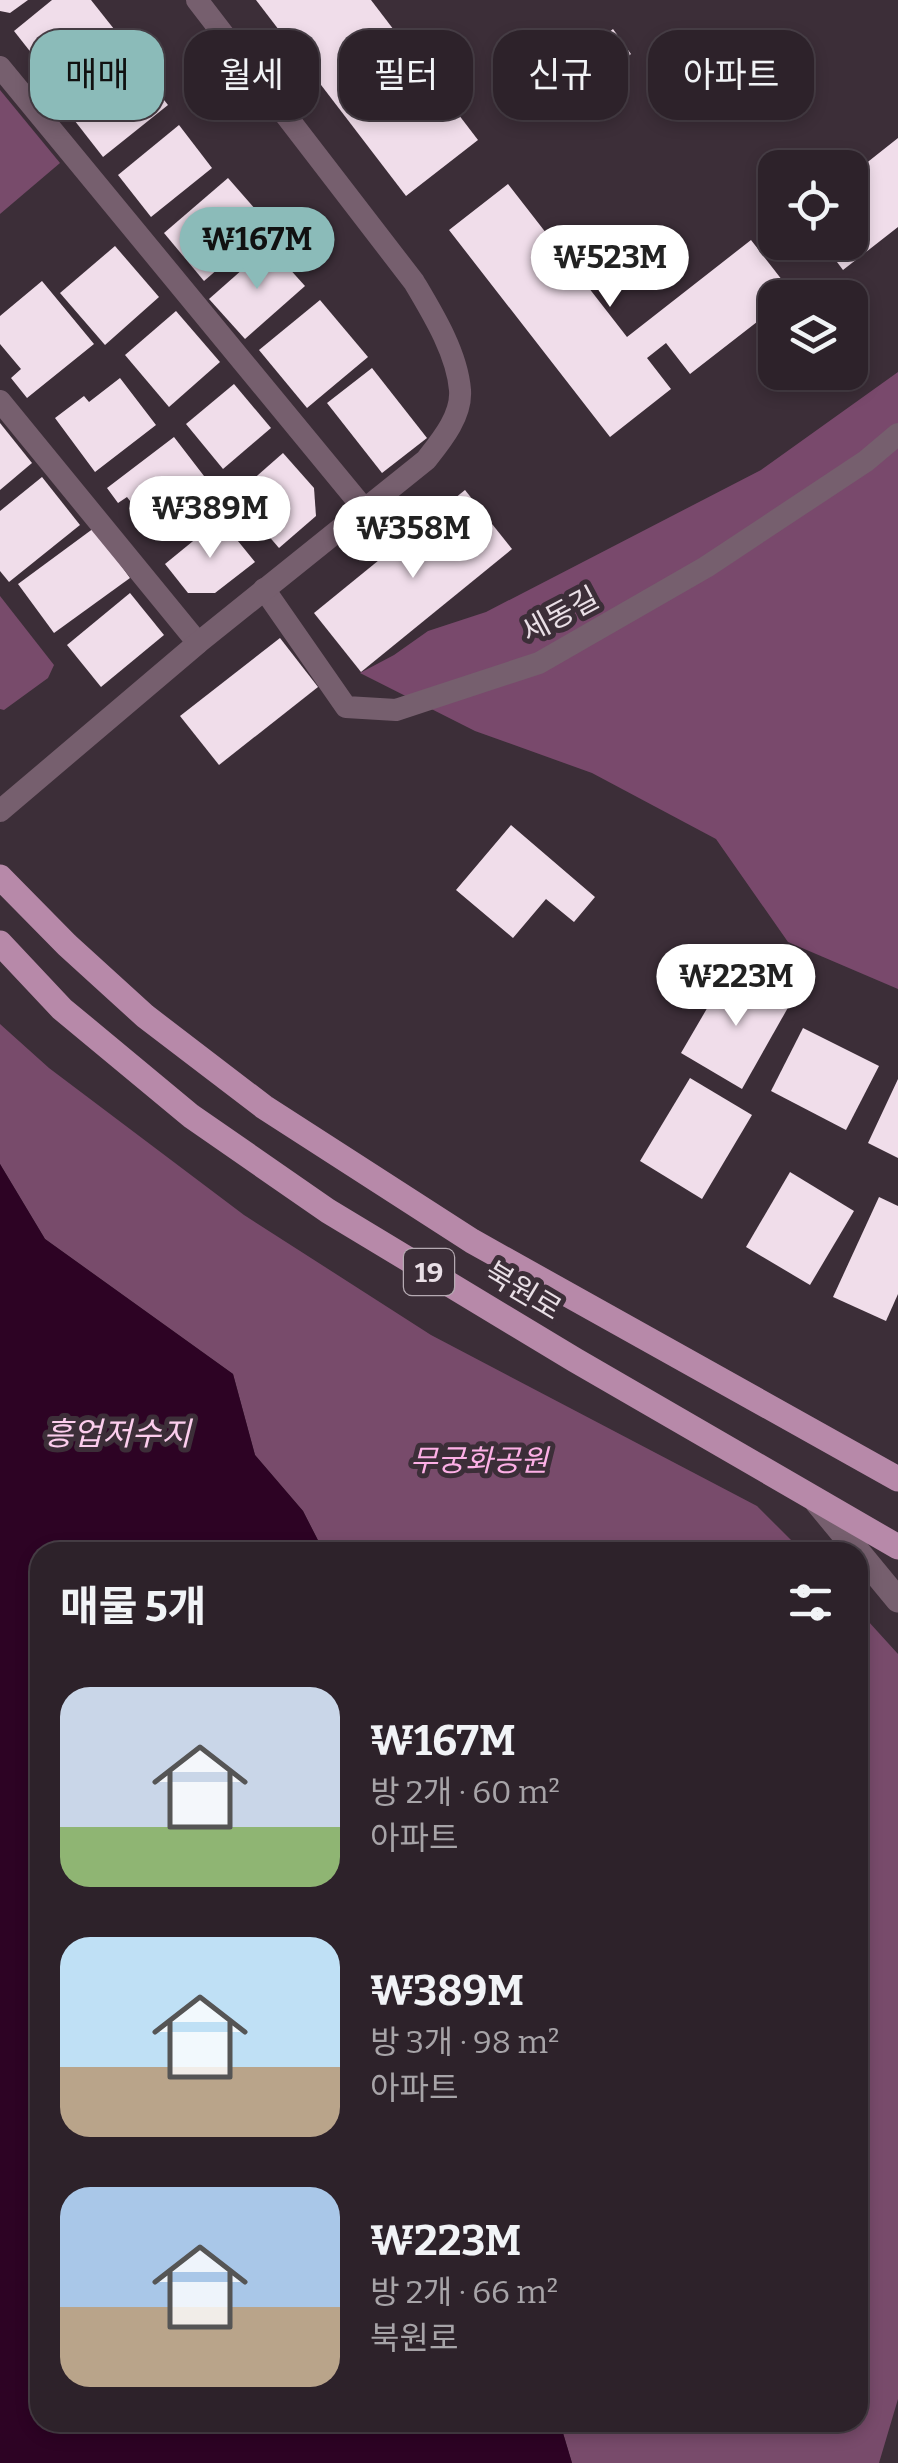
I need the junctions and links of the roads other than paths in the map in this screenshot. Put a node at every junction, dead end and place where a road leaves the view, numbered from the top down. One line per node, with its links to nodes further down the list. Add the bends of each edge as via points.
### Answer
1 (197, 0): 5 (lane, via 414,282 452,360 460,392 442,440)
2 (0, 67): 5 (lane)
3 (0, 402): 7 (lane)
4 (898, 434): 6 (lane, 세동길, via 706,567 539,663 396,710 346,708)
5 (365, 510): 6 (lane)
6 (264, 589): 7 (lane)
7 (198, 644): 8 (lane)
8 (0, 811)
9 (0, 877): 11 (main road, 북원로 / 19, via 146,1016 264,1107 472,1241)
10 (0, 943): 12 (main road, 북원로 / 19, via 62,1008 191,1116 328,1211)
11 (898, 1479)
12 (810, 1495): 13 (street); 14 (main road, 북원로 / 19)
13 (849, 1542)
14 (898, 1547)
15 (868, 1564): 16 (street)
16 (898, 1600)

